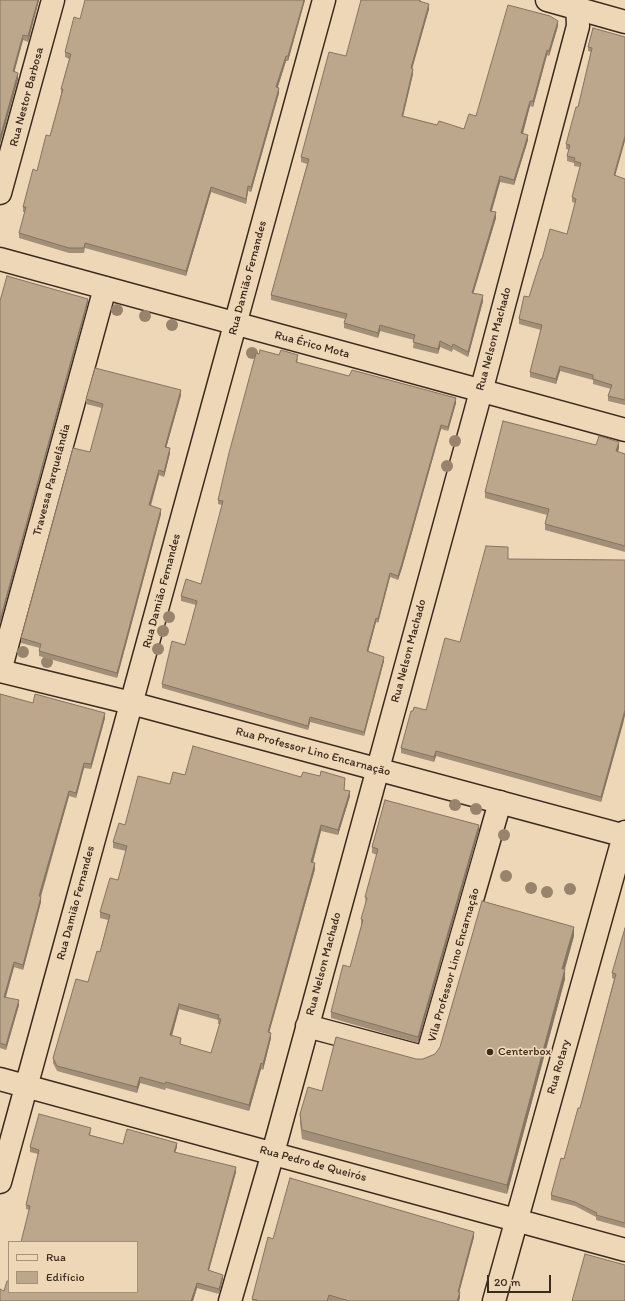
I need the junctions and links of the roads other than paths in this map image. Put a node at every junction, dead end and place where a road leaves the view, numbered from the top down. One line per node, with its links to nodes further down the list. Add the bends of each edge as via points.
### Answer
1 (53, 0): 6 (street, Rua Nestor Barbosa)
2 (324, 0): 9 (street, Rua Damião Fernandes)
3 (547, 0): 4 (street)
4 (576, 4): 5 (street); 10 (street, Rua Nelson Machado, via 578,26)
5 (625, 22)
6 (0, 193)
7 (0, 259): 8 (street, Rua Érico Mota)
8 (104, 288): 9 (street, Rua Érico Mota); 12 (street, Travessa Parquelândia)
9 (235, 324): 10 (street, Rua Érico Mota); 13 (street, Rua Damião Fernandes)
10 (481, 391): 11 (street, Rua Érico Mota); 14 (street, Rua Nelson Machado)
11 (625, 430)
12 (0, 671): 13 (street, Rua Professor Lino Encarnação)
13 (131, 704): 14 (street, Rua Professor Lino Encarnação); 19 (street, Rua Damião Fernandes)
14 (376, 769): 15 (street, Rua Professor Lino Encarnação); 17 (street, Rua Nelson Machado)
15 (500, 802): 16 (street, Rua Professor Lino Encarnação); 17 (street, Vila Professor Lino Encarnação, via 428,1053 419,1056)
16 (625, 835): 22 (street, Rua Rotary)
17 (307, 1026): 20 (street, Rua Nelson Machado)
18 (0, 1079): 19 (street, Rua Pedro de Queirós)
19 (26, 1086): 20 (street, Rua Pedro de Queirós); 21 (street, Rua Damião Fernandes)
20 (273, 1153): 22 (street, Rua Pedro de Queirós); 24 (street, Rua Nelson Machado)
21 (0, 1182)
22 (517, 1220): 23 (street, Rua Pedro de Queirós); 25 (street, Rua Rotary)
23 (625, 1250)
24 (230, 1301)
25 (494, 1301)

